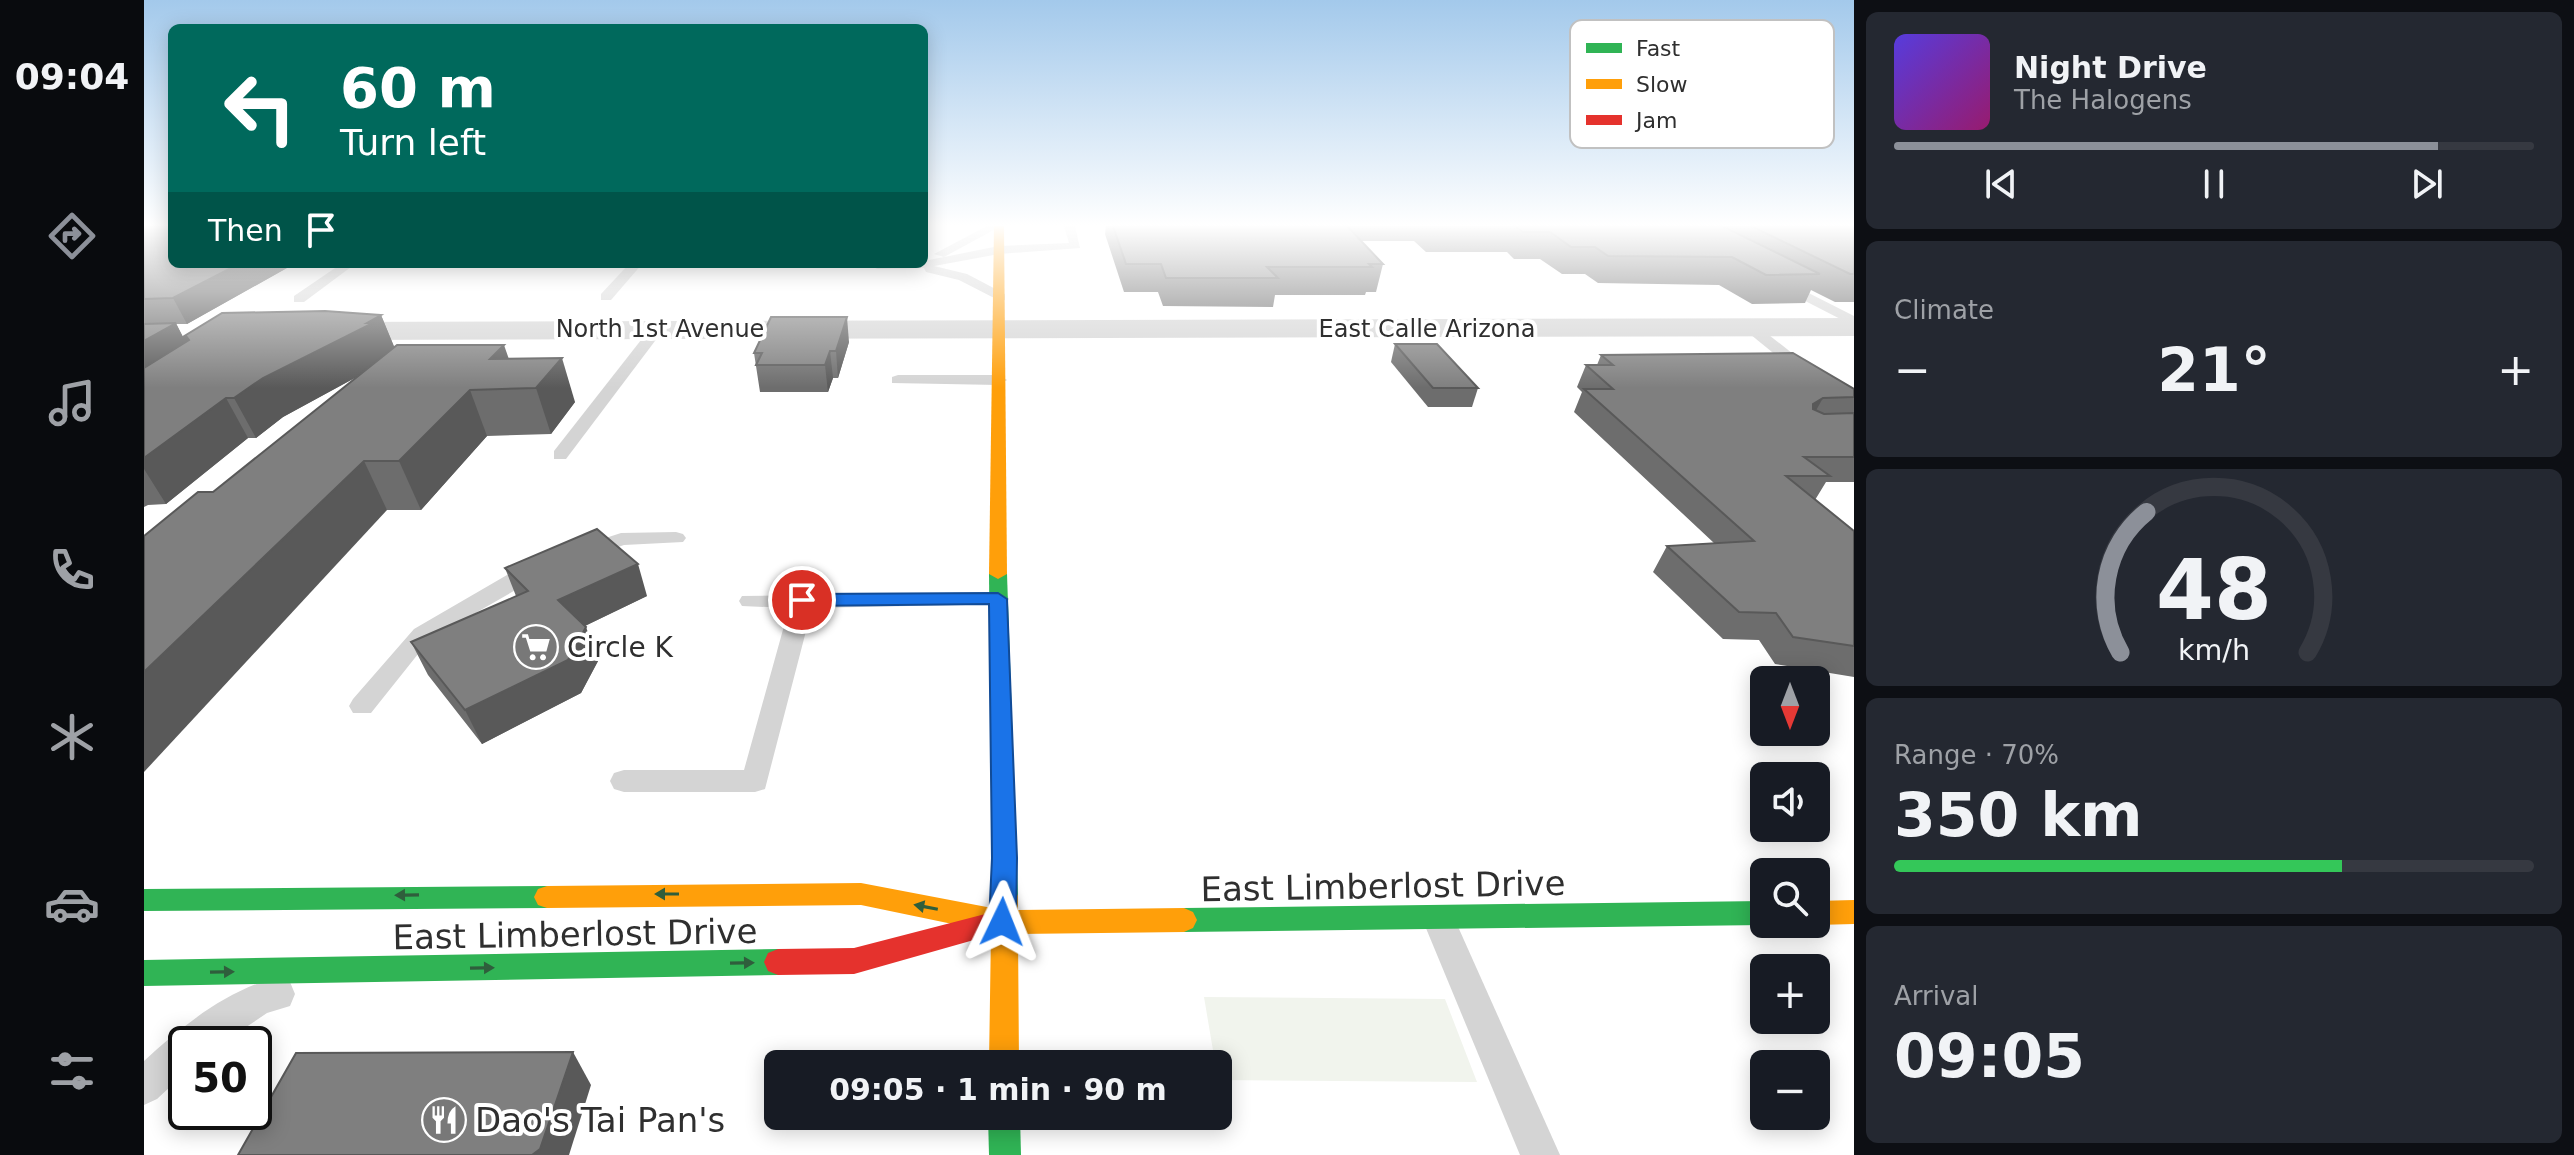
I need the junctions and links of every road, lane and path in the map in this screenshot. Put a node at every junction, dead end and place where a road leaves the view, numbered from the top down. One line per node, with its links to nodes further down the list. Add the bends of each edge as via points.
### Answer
1 (326, 280): 8 (lane)
2 (622, 280): 6 (lane)
3 (968, 280): 7 (lane)
4 (1000, 280): 7 (street)
5 (1773, 280): 9 (lane)
6 (606, 297)
7 (1000, 297): 10 (street)
8 (299, 299)
9 (1854, 325): 11 (street, East Calle Arizona)
10 (1001, 327): 11 (street, East Calle Arizona); 12 (street, North 1st Avenue); 15 (street)
11 (1750, 327): 16 (lane)
12 (657, 329): 13 (street, North 1st Avenue); 17 (lane)
13 (320, 331)
14 (898, 380): 15 (lane)
15 (999, 380): 19 (street)
16 (1823, 385)
17 (560, 455)
18 (676, 538): 22 (lane, via 621,539 515,580 422,634)
19 (998, 599): 20 (lane); 29 (street)
20 (802, 600): 21 (lane); 23 (lane, via 755,781)
21 (750, 601)
22 (362, 706)
23 (624, 781)
24 (144, 900): 29 (street, East Limberlost Drive, one-way to 24, via 861,894)
25 (1854, 912): 27 (street)
26 (1750, 913): 28 (street, East Limberlost Drive)
27 (1830, 913)
28 (1438, 917): 29 (street, East Limberlost Drive); 38 (lane)
29 (1002, 922): 30 (street, East Limberlost Drive, one-way to 29, via 854,961); 33 (street)
30 (366, 970): 31 (street, East Limberlost Drive, one-way to 30); 32 (lane, via 259,999)
31 (144, 973)
32 (213, 1026)
33 (1004, 1050)
34 (168, 1064): 35 (lane)
35 (144, 1086)
36 (1004, 1130): 37 (street)
37 (1005, 1155)
38 (1540, 1155)

